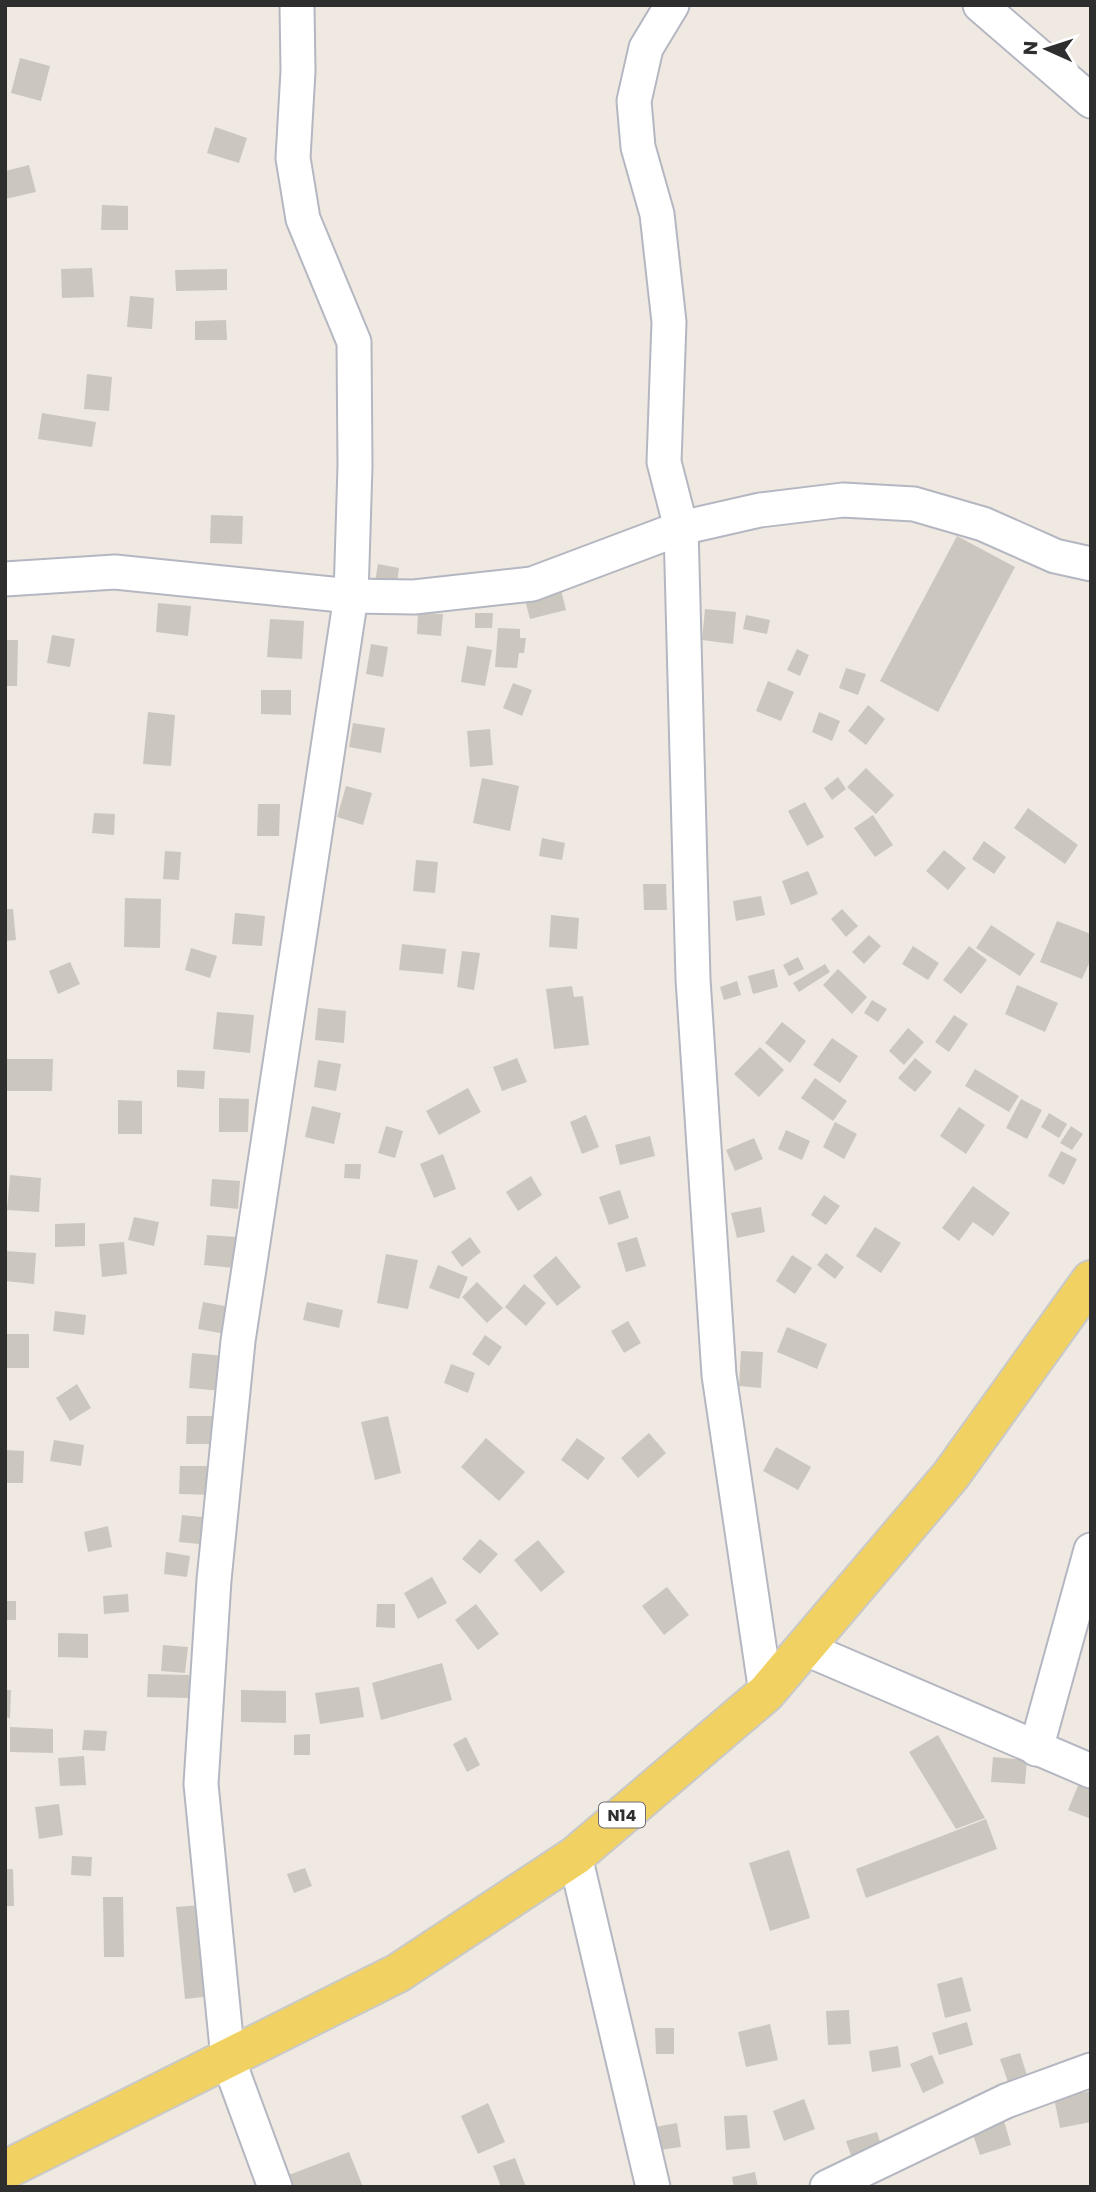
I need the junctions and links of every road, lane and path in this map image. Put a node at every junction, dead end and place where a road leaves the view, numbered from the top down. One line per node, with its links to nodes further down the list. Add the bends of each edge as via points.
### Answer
1 (297, 5): 8 (street, via 293,158 303,219 354,342)
2 (672, 5): 5 (street, via 646,48 634,101 638,147 657,214 668,308 664,462)
3 (980, 5): 4 (street)
4 (1091, 101)
5 (681, 528): 6 (street, via 760,510 843,500 914,503 983,524 1055,556); 8 (street, via 532,584 414,597); 12 (street, via 693,979 719,1376)
6 (1091, 564)
7 (5, 579): 8 (street, via 115,572)
8 (351, 596): 16 (street, via 238,1340 214,1580 201,1784)
9 (1091, 1281): 11 (main road, N14, via 951,1475)
10 (1091, 1550): 13 (street)
11 (804, 1648): 12 (main road, N14); 13 (street)
12 (766, 1693): 15 (main road, N14)
13 (1037, 1749): 14 (street)
14 (1091, 1772)
15 (575, 1856): 16 (main road, N14, via 398,1973); 20 (street)
16 (228, 2059): 18 (main road, N14); 19 (street)
17 (1091, 2070): 21 (street, via 1006,2101)
18 (5, 2170)
19 (275, 2187)
20 (653, 2187)
21 (827, 2187)

